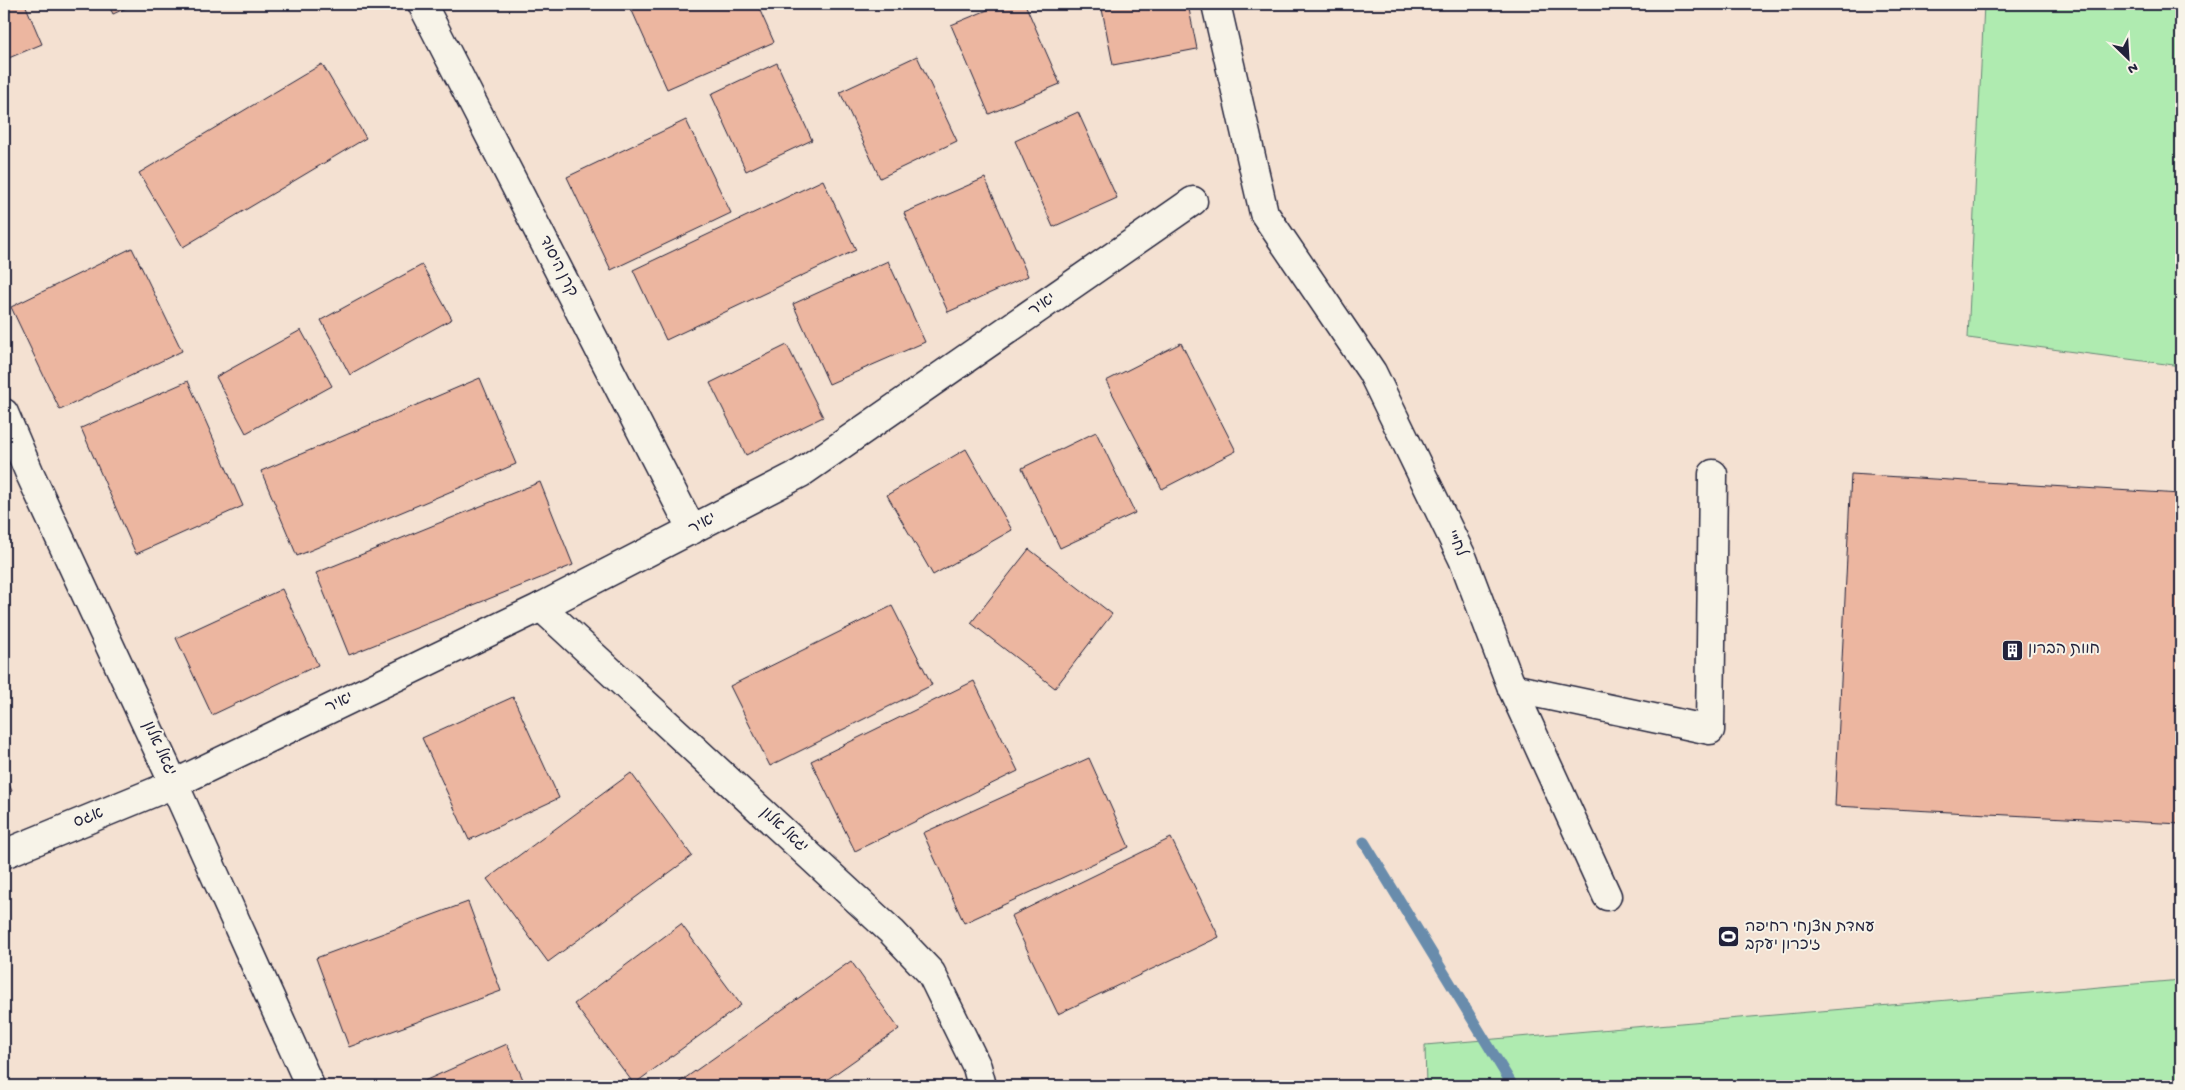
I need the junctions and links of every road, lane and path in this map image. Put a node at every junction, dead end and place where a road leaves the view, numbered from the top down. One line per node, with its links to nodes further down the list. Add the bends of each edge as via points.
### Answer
1 (422, 4): 6 (street, קרן היסוד)
2 (1216, 4): 8 (street, לח"י, via 1264,213 1372,372 1462,559)
3 (1193, 200): 6 (street, יאיר, via 802,473)
4 (4, 413): 9 (street, יגאל אלון)
5 (1713, 474): 8 (street, via 1710,730)
6 (692, 530): 7 (street, יאיר)
7 (541, 607): 9 (street, יאיר); 13 (street, יגאל אלון, via 885,925 931,973 977,1066)
8 (1512, 688): 11 (street, לח"י)
9 (174, 784): 10 (street, אגס); 12 (street, יגאל אלון)
10 (4, 854)
11 (1607, 896)
12 (310, 1086)
13 (982, 1086)

